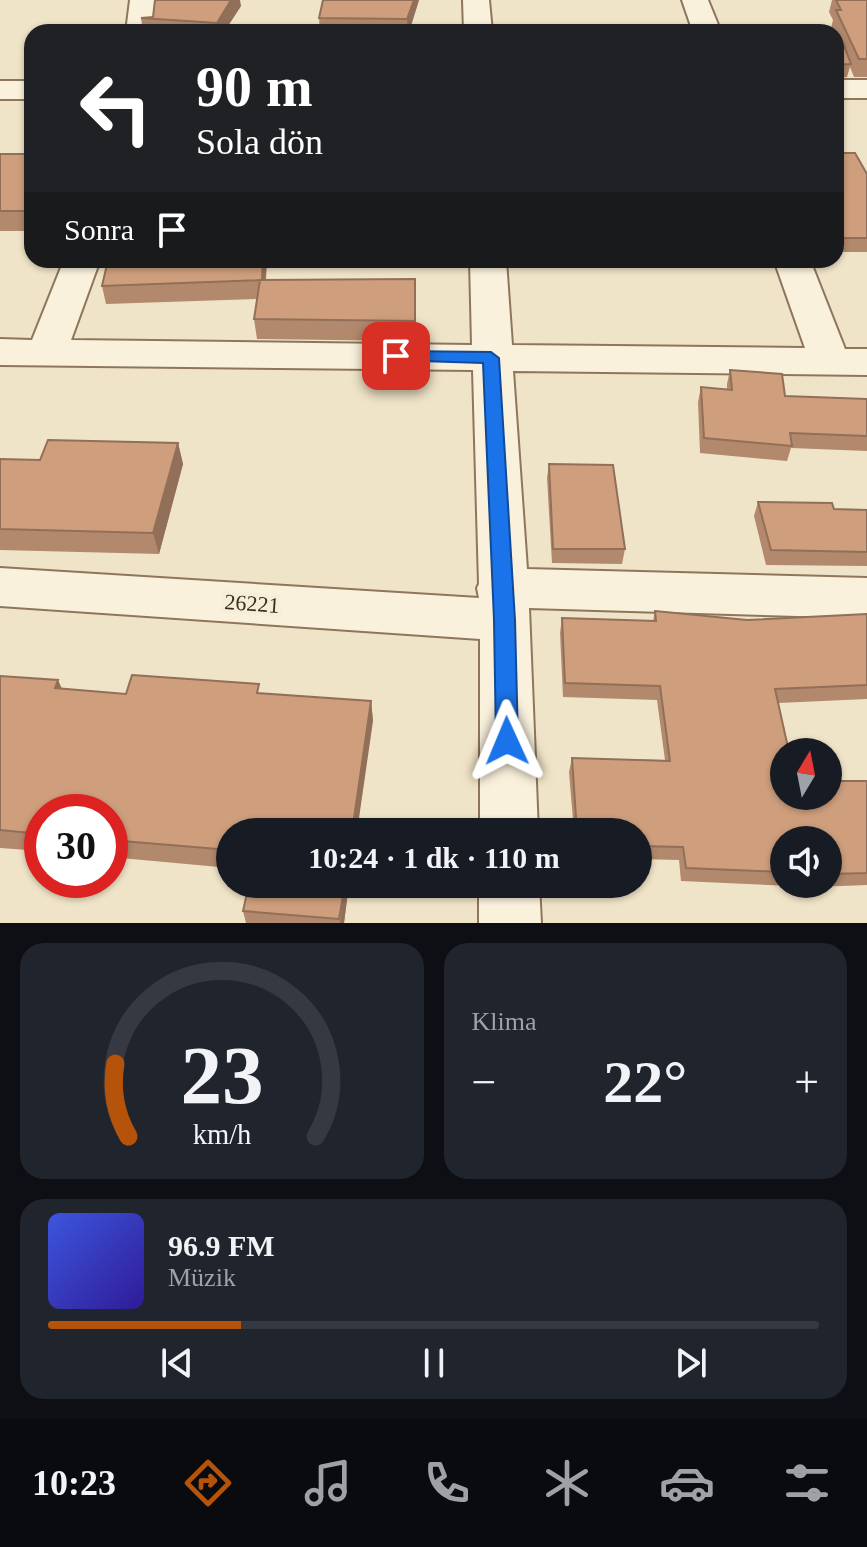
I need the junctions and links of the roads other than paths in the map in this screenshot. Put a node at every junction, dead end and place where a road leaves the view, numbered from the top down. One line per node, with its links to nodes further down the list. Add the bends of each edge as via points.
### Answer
1 (143, 0): 4 (street)
2 (476, 0): 5 (street)
3 (695, 0): 6 (street)
4 (141, 24)
5 (478, 24)
6 (704, 24)
7 (844, 89): 8 (street)
8 (867, 89)
9 (0, 90): 10 (street)
10 (24, 90)
11 (79, 268): 15 (street)
12 (488, 268): 16 (street)
13 (797, 268): 17 (street)
14 (0, 352): 15 (street)
15 (47, 352): 16 (street)
16 (491, 358): 17 (street); 20 (street)
17 (849, 361)
18 (0, 587): 20 (street, 26221)
19 (867, 598): 20 (street, 26221)
20 (503, 604): 21 (street)
21 (509, 818)
22 (509, 898): 23 (street)
23 (510, 923)

